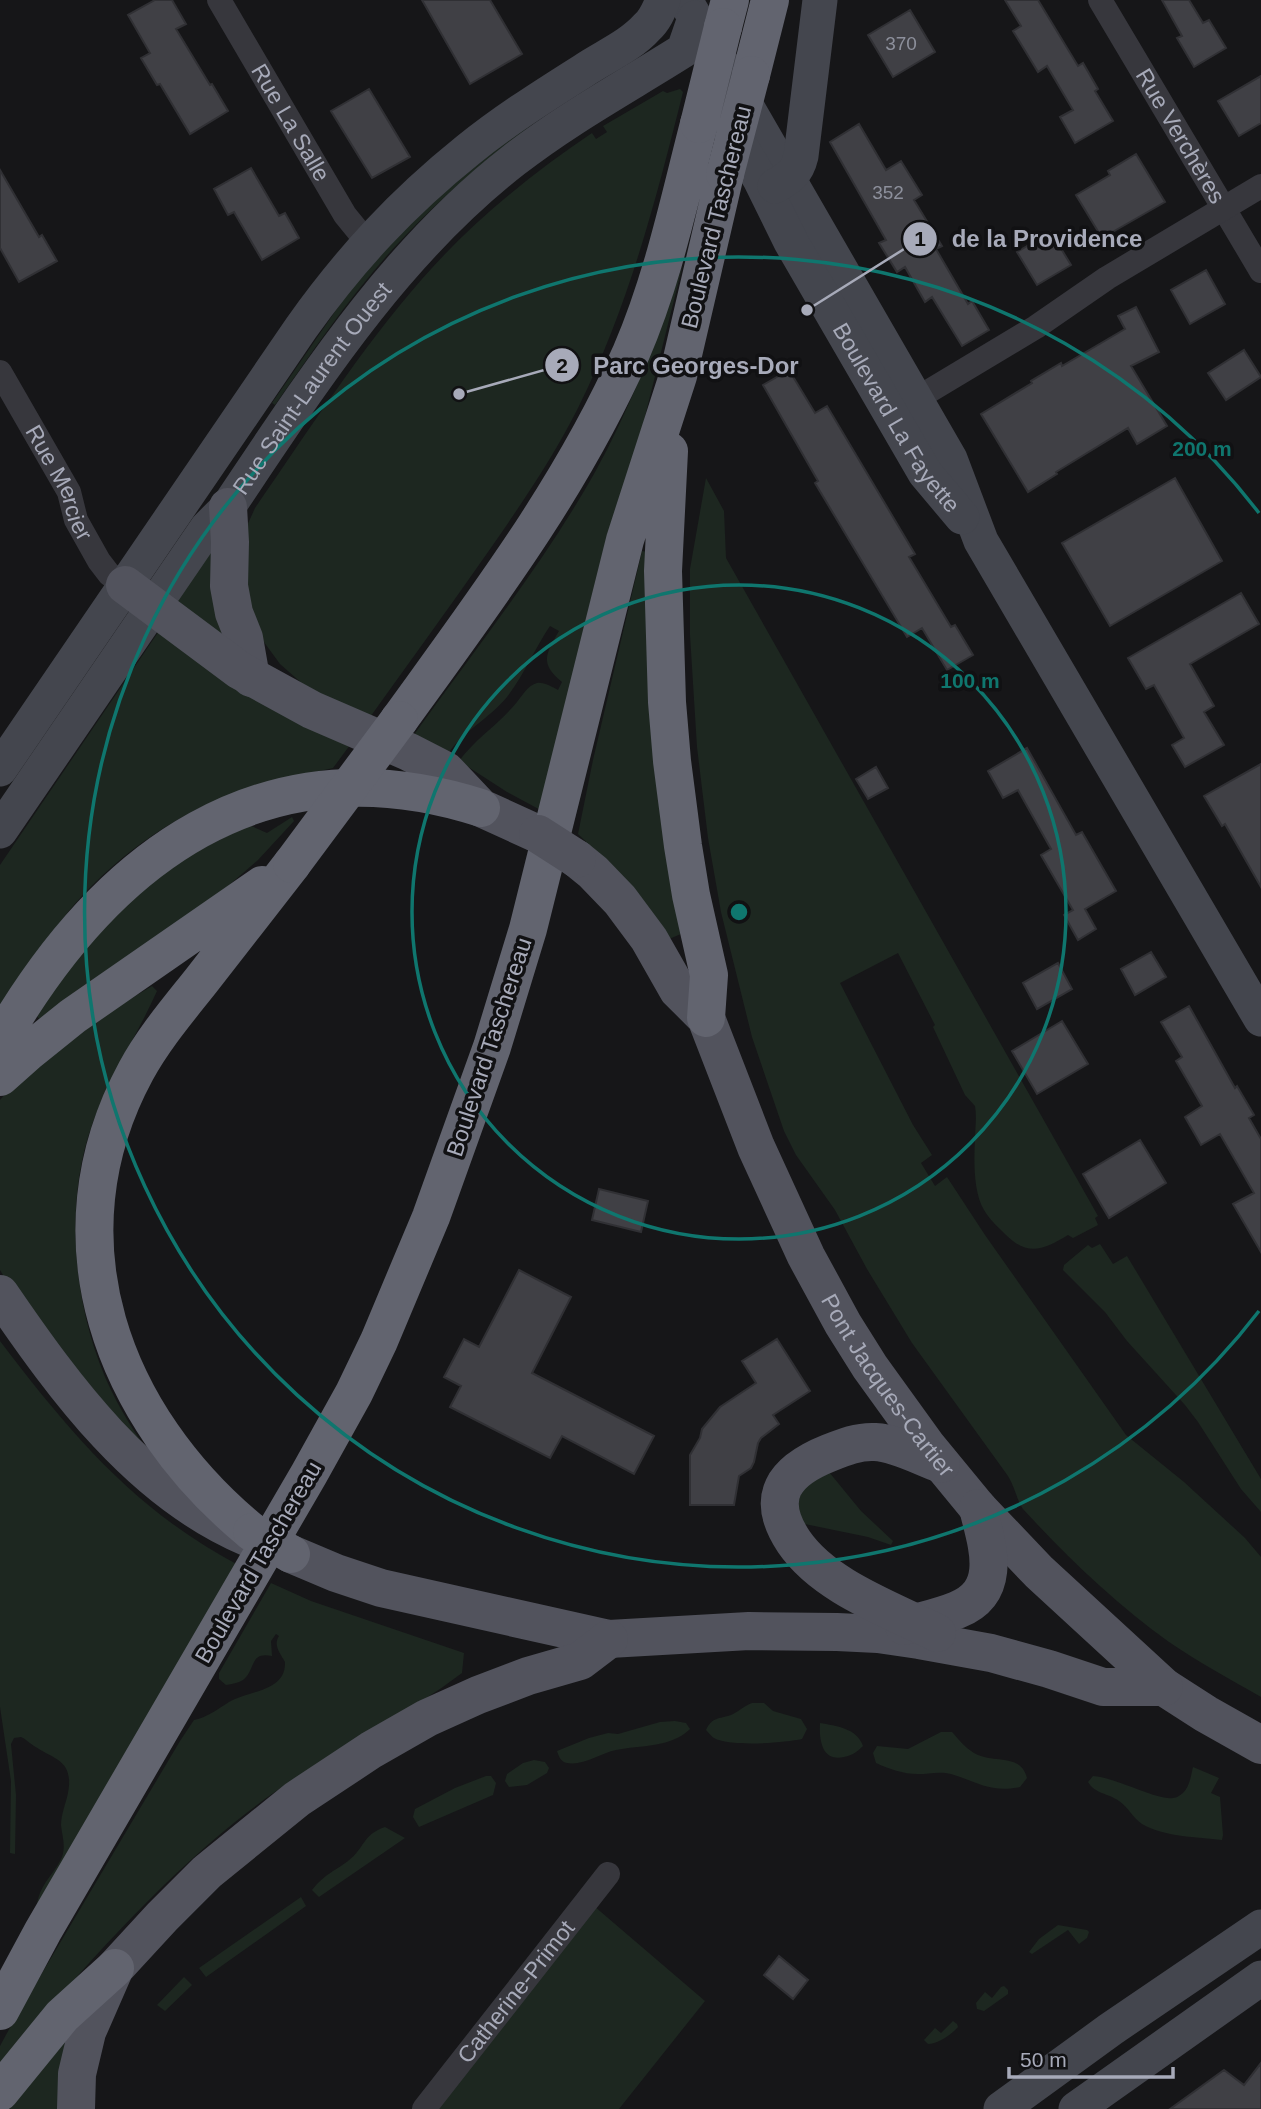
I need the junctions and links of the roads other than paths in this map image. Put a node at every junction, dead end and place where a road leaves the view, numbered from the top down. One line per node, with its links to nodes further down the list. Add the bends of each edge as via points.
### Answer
1 (219, 0): 10 (street, Rue La Salle, via 345,215)
2 (770, 0): 13 (highway, Boulevard Taschereau, bridge)
3 (820, 0): 7 (street, via 801,156 798,167)
4 (1100, 0): 9 (street, Rue Verchères)
5 (687, 8): 6 (street, Boulevard La Fayette); 7 (street, Boulevard La Fayette); 10 (street, Rue Saint-Laurent Ouest, via 647,27 523,109 420,191); 21 (highway, Boulevard Taschereau, bridge, via 699,124 660,276 631,352 600,418 531,536)
6 (684, 50): 7 (street, Boulevard La Fayette); 15 (street, Rue Saint-Laurent Ouest, via 513,160 436,229 351,328)
7 (777, 185): 14 (street, Boulevard La Fayette)
8 (1261, 186): 9 (street)
9 (1223, 208): 11 (street, Rue Verchères); 14 (street)
10 (367, 243): 16 (street, Rue Saint-Laurent Ouest, via 313,311)
11 (1261, 271)
12 (0, 372): 16 (street, Rue Mercier, via 69,492 76,520 105,569)
13 (678, 376): 22 (highway, via 666,492 665,670 683,846 709,975); 41 (highway, Boulevard Taschereau, via 625,540 512,982 398,1296 364,1373 309,1474)
14 (904, 407): 23 (street, Boulevard La Fayette, via 950,459 981,541)
15 (228, 507): 16 (street, Rue Saint-Laurent Ouest); 17 (main road, via 229,586)
16 (139, 595): 17 (main road); 18 (street, Rue Saint-Laurent Ouest); 20 (street, Rue Saint-Laurent Ouest)
17 (251, 678): 19 (main road, via 446,771)
18 (0, 769)
19 (481, 808): 22 (main road, bridge, via 538,834 600,879 649,939 678,990); 24 (highway, via 413,790 364,787 294,793 216,819 176,842 103,902 47,967)
20 (0, 831)
21 (292, 864): 25 (highway, Boulevard Taschereau, via 74,1016); 29 (highway, via 164,1028 136,1072 110,1134 95,1225 106,1318 138,1397 173,1452)
22 (706, 1018): 27 (main road, Pont Jacques-Cartier, via 755,1147 806,1256 870,1367)
23 (1261, 1019)
24 (0, 1041)
25 (0, 1077)
26 (0, 1294): 29 (main road, via 75,1396 119,1446 188,1504 233,1531)
27 (941, 1464): 28 (main road, Pont Jacques-Cartier); 31 (main road, via 884,1443 849,1445 799,1467 788,1478 780,1499 789,1534 816,1566)
28 (978, 1508): 31 (main road, via 989,1559 988,1579 966,1606); 35 (main road, Pont Jacques-Cartier, via 1056,1589)
29 (251, 1535): 30 (highway, bridge)
30 (291, 1554): 33 (main road, via 382,1588)
31 (916, 1622): 32 (main road); 34 (main road)
32 (878, 1634): 33 (main road, via 749,1632); 34 (main road)
33 (609, 1639): 39 (main road, via 580,1661 453,1705 339,1770 207,1872)
34 (967, 1648): 35 (main road, via 1103,1687)
35 (1164, 1687): 36 (main road, Pont Jacques-Cartier)
36 (1261, 1745)
37 (608, 1874): 44 (street, Catherine-Primot)
38 (1261, 1927): 45 (street)
39 (115, 1968): 42 (highway, via 62,2017); 43 (main road, via 87,2032 77,2074)
40 (1261, 1978): 46 (street)
41 (0, 2011)
42 (0, 2092)
43 (76, 2109)
44 (424, 2109)
45 (1000, 2109)
46 (1076, 2109)

